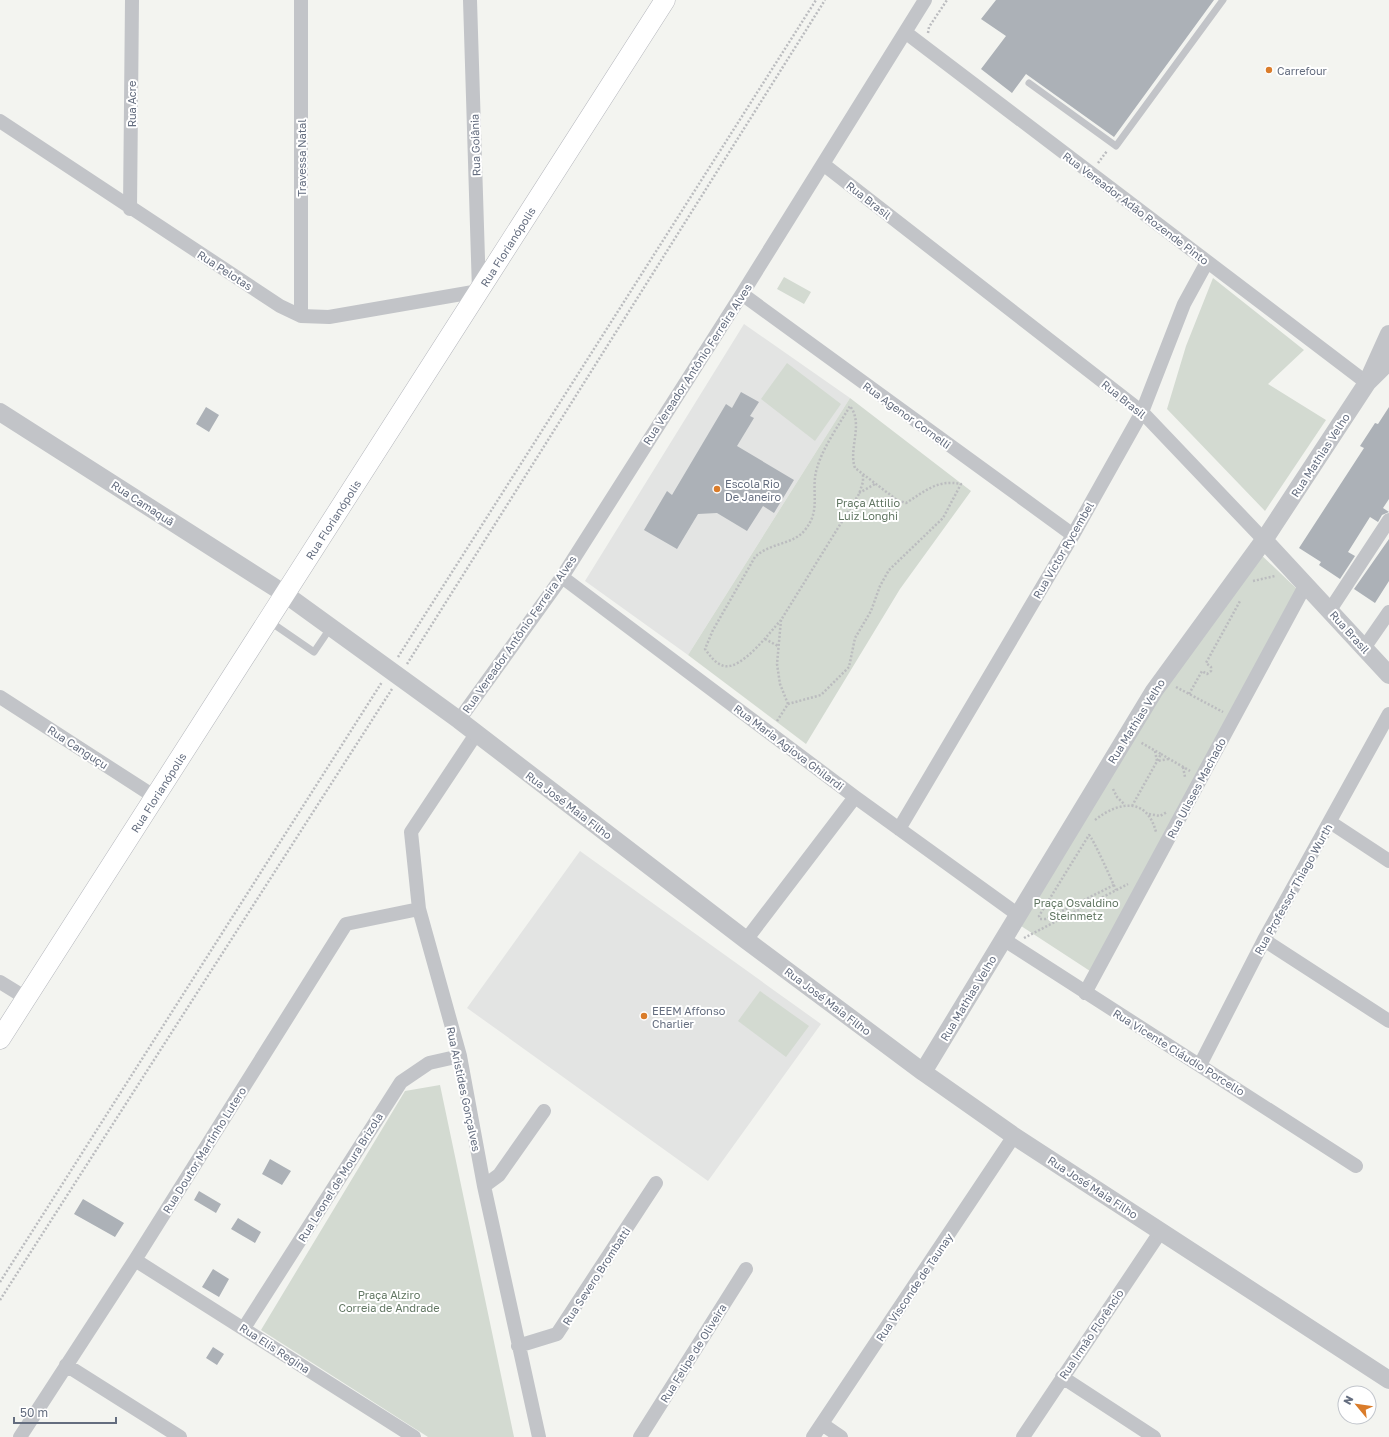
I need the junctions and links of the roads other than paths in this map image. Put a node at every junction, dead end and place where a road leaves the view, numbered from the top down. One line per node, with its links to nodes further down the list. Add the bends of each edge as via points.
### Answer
1 (132, 0): 11 (street, Rua Acre)
2 (301, 0): 15 (street, Travessa Natal)
3 (470, 0): 13 (street, Rua Goiânia)
4 (665, 0): 13 (main road, Rua Florianópolis)
5 (925, 0): 7 (street, Rua Vereador Antônio Ferreira Alves)
6 (1223, 0): 8 (lane, via 1116,146)
7 (905, 32): 10 (street, Rua Vereador Antônio Ferreira Alves); 12 (street, Rua Vereador Adão Rozende Pinto)
8 (1029, 83)
9 (0, 121): 11 (street, Rua Pelotas)
10 (823, 164): 14 (street, Rua Vereador Antônio Ferreira Alves); 20 (street, Rua Brasil)
11 (130, 208): 15 (street, Rua Pelotas, via 280,306)
12 (1208, 262): 18 (street, Rua Vereador Adão Rozende Pinto); 20 (street, Rua Víctor Rycembel, via 1184,304)
13 (479, 290): 15 (street, Rua Pelotas, via 329,317); 26 (main road, Rua Florianópolis)
14 (742, 294): 22 (street, Rua Agenor Cornelli); 24 (street, Rua Vereador Antônio Ferreira Alves)
15 (301, 316)
16 (1389, 334): 18 (street, Rua Mathias Velho)
17 (1389, 361): 18 (street, Rua Mathias Velho)
18 (1367, 383): 23 (street, Rua Mathias Velho)
19 (0, 412): 26 (street, Rua Camaquã)
20 (1142, 412): 22 (street, Rua Víctor Rycembel); 23 (street, Rua Brasil)
21 (1389, 520): 27 (street)
22 (1073, 536): 40 (street, Rua Víctor Rycembel)
23 (1264, 540): 25 (street, Rua Brasil); 43 (street, Rua Mathias Velho, via 1154,691)
24 (562, 577): 35 (street, Rua Vereador Antônio Ferreira Alves); 38 (street, Rua Maria Agiova Ghilardi)
25 (1306, 584): 27 (street, Rua Brasil); 48 (street, Rua Ulisses Machado)
26 (285, 594): 29 (main road, Rua Florianópolis); 30 (street, Rua José Maia Filho)
27 (1330, 610): 31 (street, Rua Brasil)
28 (1389, 612): 31 (street)
29 (268, 621): 30 (lane, via 314,652); 37 (main road, Rua Florianópolis)
30 (330, 627): 35 (street, Rua José Maia Filho)
31 (1364, 648): 32 (street, Rua Brasil)
32 (1389, 675)
33 (0, 697): 37 (street, Rua Canguçu)
34 (1389, 714): 39 (street, Rua Professor Thiago Wurth)
35 (459, 720): 36 (street, Rua José Maia Filho)
36 (476, 734): 42 (street, Rua Aristides Gonçalves, via 411,832); 45 (street, Rua José Maia Filho)
37 (155, 797): 49 (main road, Rua Florianópolis)
38 (855, 797): 40 (street, Rua Maria Agiova Ghilardi); 45 (street)
39 (1330, 822): 41 (street); 46 (street, Rua Professor Thiago Wurth)
40 (898, 829): 43 (street, Rua Maria Agiova Ghilardi)
41 (1389, 861)
42 (419, 909): 52 (street, Rua Aristides Gonçalves); 61 (street, Rua Doutor Martinho Lutero, via 346,924)
43 (1018, 914): 44 (street, Rua Mathias Velho)
44 (1003, 939): 48 (street, Rua Vicente Cláudio Porcello); 54 (street, Rua Mathias Velho)
45 (746, 940): 54 (street, Rua José Maia Filho)
46 (1264, 940): 50 (street); 53 (street, Rua Professor Thiago Wurth)
47 (0, 982): 49 (street)
48 (1085, 993): 53 (street, Rua Vicente Cláudio Porcello)
49 (26, 998): 51 (main road, Rua Florianópolis)
50 (1389, 1022)
51 (0, 1039)
52 (460, 1056): 59 (street, Rua Aristides Gonçalves); 63 (street, Rua Leonel de Moura Brizola, via 429,1063 401,1082)
53 (1200, 1065): 57 (street, Rua Vicente Cláudio Porcello)
54 (923, 1072): 56 (street, Rua José Maia Filho)
55 (544, 1111): 59 (street, via 499,1176)
56 (1014, 1136): 60 (street, Rua José Maia Filho); 68 (street, Rua Visconde de Taunay)
57 (1356, 1166)
58 (656, 1183): 64 (street, Rua Severo Brombatti, via 557,1334)
59 (484, 1186): 64 (street, Rua Aristides Gonçalves)
60 (1161, 1231): 66 (street, Rua Irmão Florêncio); 67 (street, Rua José Maia Filho)
61 (135, 1260): 63 (street, Rua Elis Regina); 65 (street, Rua Doutor Martinho Lutero)
62 (746, 1269): 73 (street, Rua Felipe de Oliveira)
63 (244, 1328): 71 (street, Rua Elis Regina)
64 (518, 1346): 72 (street, Rua Aristides Gonçalves)
65 (66, 1365): 69 (street, Rua Doutor Martinho Lutero); 70 (street)
66 (1062, 1377): 76 (street, Rua Irmão Florêncio); 77 (street)
67 (1389, 1380)
68 (822, 1424): 74 (street, Rua Visconde de Taunay); 75 (street)
69 (20, 1437)
70 (180, 1437)
71 (414, 1437)
72 (539, 1437)
73 (640, 1437)
74 (813, 1437)
75 (841, 1437)
76 (1023, 1437)
77 (1154, 1437)

